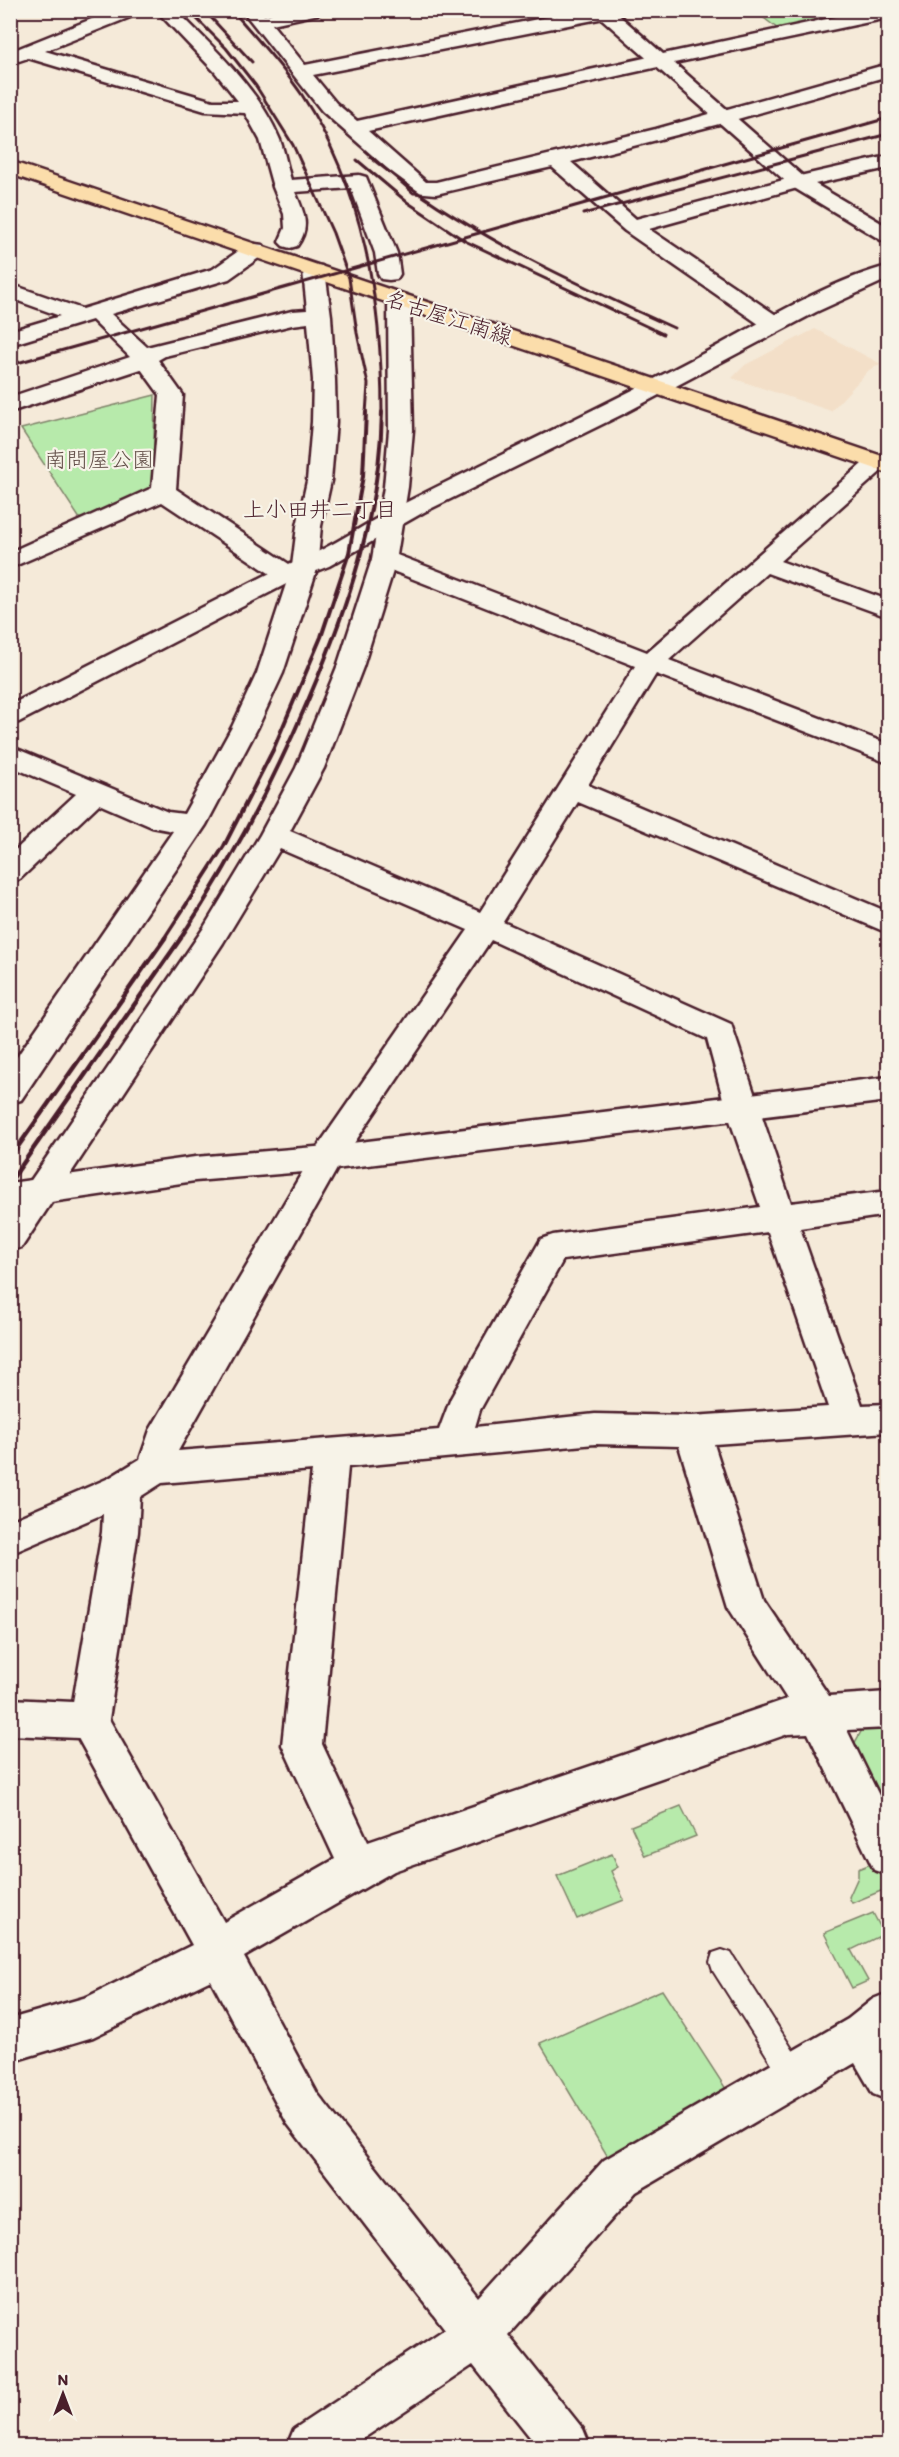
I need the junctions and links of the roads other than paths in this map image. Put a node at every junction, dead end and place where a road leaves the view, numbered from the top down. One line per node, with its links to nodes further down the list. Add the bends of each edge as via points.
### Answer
1 (132, 10): 7 (street)
2 (165, 10): 11 (street, via 202,46)
3 (313, 10): 6 (street)
4 (603, 11): 8 (street); 10 (street)
5 (888, 12): 8 (street)
6 (255, 16): 10 (street)
7 (19, 56): 11 (street, via 212,107)
8 (658, 61): 12 (street); 13 (street)
9 (888, 70): 12 (street)
10 (300, 72): 13 (street, via 329,107)
11 (251, 108): 19 (street, via 268,135)
12 (726, 117): 15 (street); 18 (street)
13 (354, 128): 15 (street, via 421,188 436,188)
14 (10, 150): 22 (main road)
15 (557, 160): 20 (street)
16 (888, 162): 18 (street)
17 (10, 167): 23 (main road, 名古屋江南線)
18 (798, 182): 20 (street); 21 (street)
19 (283, 187): 22 (street, via 297,222 297,233); 28 (street, via 359,181 386,253)
20 (632, 227): 33 (street)
21 (888, 236)
22 (290, 242): 24 (main road)
23 (255, 250): 26 (main road, 名古屋江南線); 31 (street, via 221,274)
24 (334, 256)
25 (367, 267): 28 (main road, 名古屋江南線)
26 (314, 271): 30 (main road, 名古屋江南線); 32 (street)
27 (888, 272): 33 (street)
28 (389, 274): 30 (main road, 名古屋江南線)
29 (10, 290): 31 (street)
30 (404, 291): 37 (main road, 名古屋江南線); 41 (street, via 401,430)
31 (90, 315): 34 (street); 35 (street)
32 (320, 316): 35 (street, via 291,318 157,351); 45 (street, via 324,422 319,481)
33 (774, 324): 36 (street)
34 (10, 338)
35 (145, 358): 38 (street); 40 (street, via 172,395)
36 (682, 374): 37 (street); 39 (main road)
37 (659, 377): 39 (main road, 名古屋江南線); 41 (street)
38 (10, 405)
39 (885, 458): 44 (street)
40 (164, 492): 43 (street); 45 (street)
41 (390, 519): 42 (street); 45 (street)
42 (384, 559): 47 (street); 54 (street, via 350,667 309,768)
43 (10, 561)
44 (762, 563): 46 (street); 47 (street)
45 (296, 572): 48 (street); 53 (street, via 270,673)
46 (888, 609)
47 (650, 663): 50 (street); 51 (street)
48 (10, 716)
49 (10, 754): 52 (street)
50 (888, 754)
51 (573, 789): 56 (street); 57 (street)
52 (94, 792): 53 (street, via 162,820); 55 (street)
53 (192, 825): 59 (street)
54 (274, 835): 57 (street); 62 (street, via 213,936)
55 (10, 872)
56 (888, 923)
57 (486, 926): 60 (street, via 720,1032); 61 (street)
58 (888, 1089): 60 (street)
59 (10, 1092)
60 (741, 1106): 61 (street); 65 (street)
61 (327, 1158): 62 (street, via 195,1169); 72 (street)
62 (42, 1191): 63 (street); 66 (street)
63 (10, 1196)
64 (888, 1203): 65 (street)
65 (780, 1219): 68 (street); 70 (street, via 553,1248 463,1408)
66 (10, 1238)
67 (888, 1418): 68 (street)
68 (850, 1421): 69 (street)
69 (692, 1431): 70 (street, via 595,1430); 75 (street, via 747,1607)
70 (453, 1444): 71 (street)
71 (332, 1454): 72 (street); 79 (street, via 302,1744)
72 (138, 1478): 73 (street); 77 (street, via 120,1532)
73 (10, 1538)
74 (888, 1710): 75 (street)
75 (819, 1714): 78 (street); 79 (street, via 788,1716)
76 (10, 1717): 77 (street)
77 (89, 1721): 80 (street)
78 (888, 1856)
79 (360, 1867): 80 (street)
80 (218, 1951): 83 (street, via 93,2016); 86 (street, via 302,2108)
81 (722, 1962): 84 (lane)
82 (875, 2024): 84 (street); 85 (street)
83 (10, 2042)
84 (794, 2075): 86 (street, via 620,2176)
85 (888, 2079)
86 (477, 2335): 87 (street); 88 (street)
87 (311, 2446)
88 (566, 2446)

